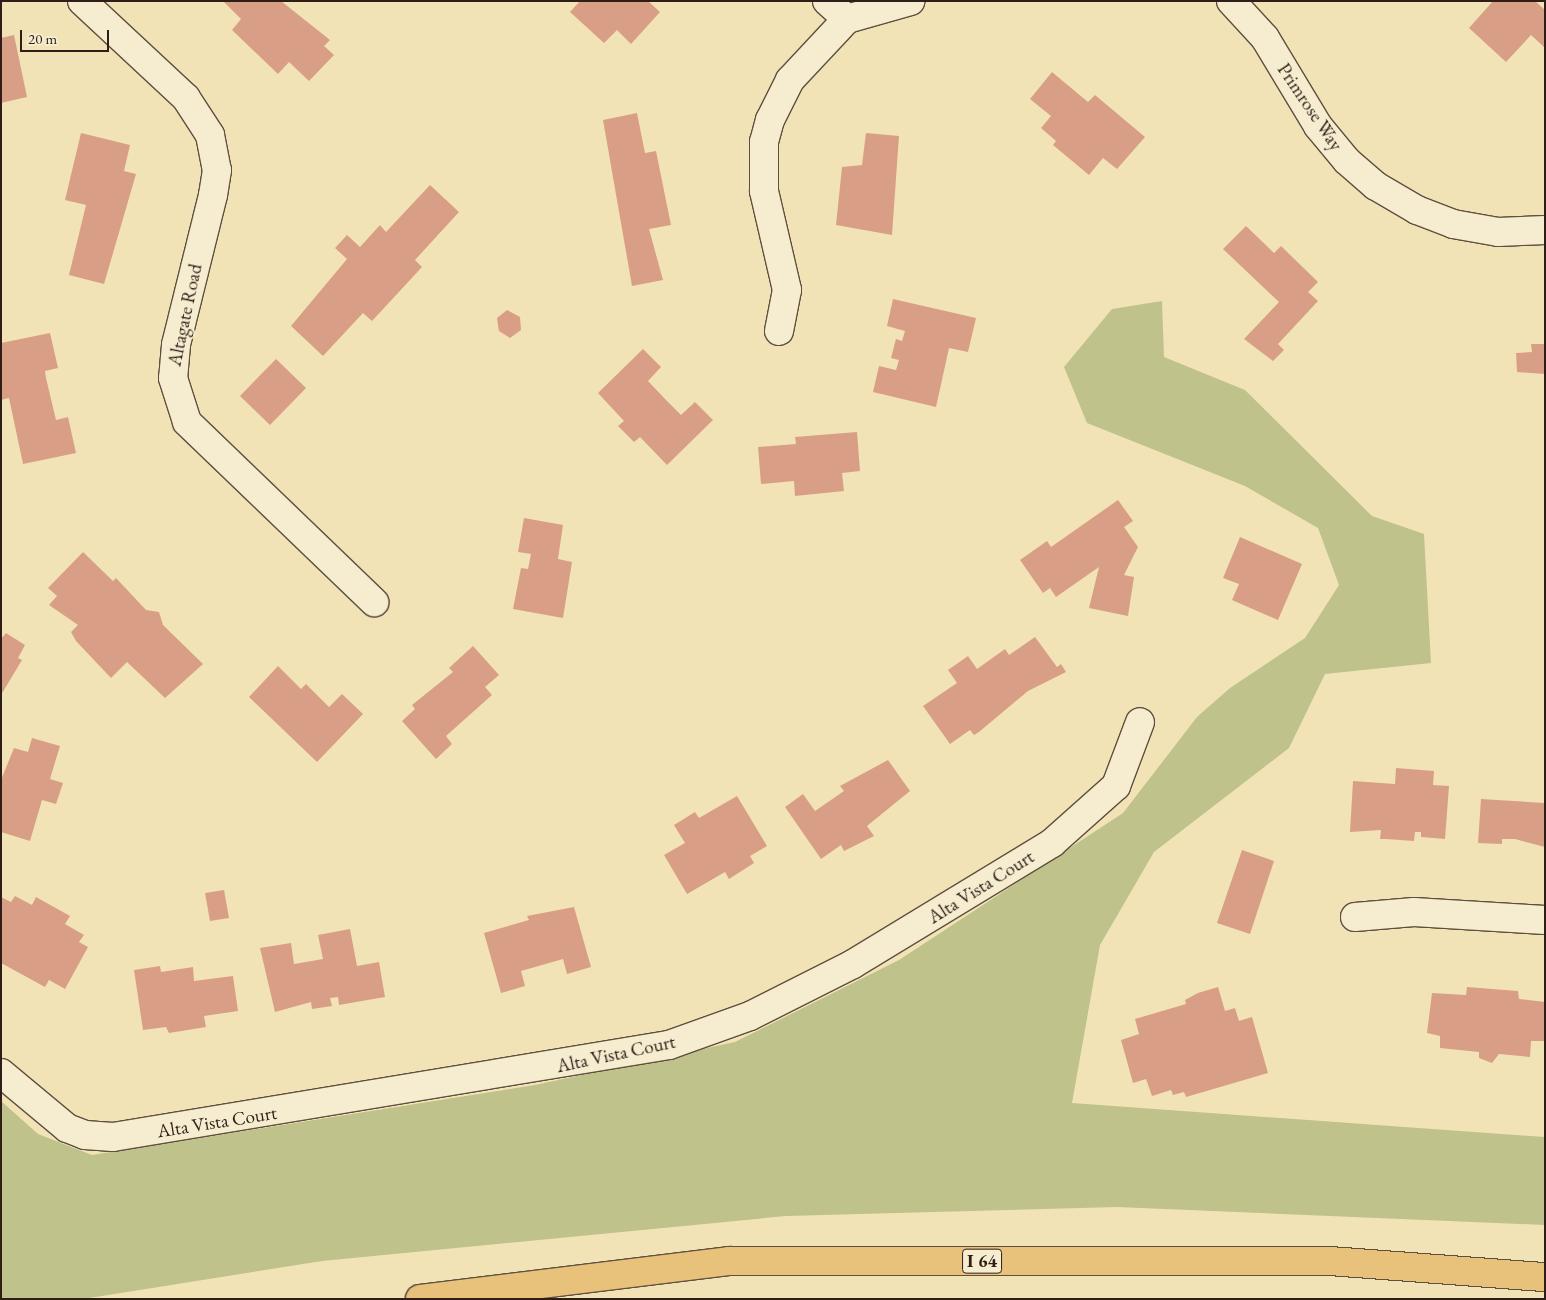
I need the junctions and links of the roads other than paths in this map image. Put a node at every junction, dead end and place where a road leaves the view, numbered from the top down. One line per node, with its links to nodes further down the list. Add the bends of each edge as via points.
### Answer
1 (82, 1): 8 (street, Altagate Road, via 186,98 201,117 214,149 213,195 176,345 173,378 187,422)
2 (827, 1): 5 (street)
3 (910, 1): 5 (street)
4 (1231, 1): 6 (street, Primrose Way, via 1265,38 1318,126 1347,161 1376,186 1417,210 1453,224 1498,232)
5 (847, 20): 7 (street, via 790,80 770,120 764,142 764,191 786,281)
6 (1545, 230)
7 (779, 331)
8 (374, 602)
9 (1140, 722): 12 (street, Alta Vista Court, via 1116,786 1052,843 853,964 750,1016 669,1045 113,1137 85,1135 67,1128)
10 (1355, 918): 11 (street, via 1414,912)
11 (1545, 920)
12 (1, 1073)
13 (1545, 1277): 14 (highway, I 64, via 1330,1261 729,1261)
14 (420, 1299)

